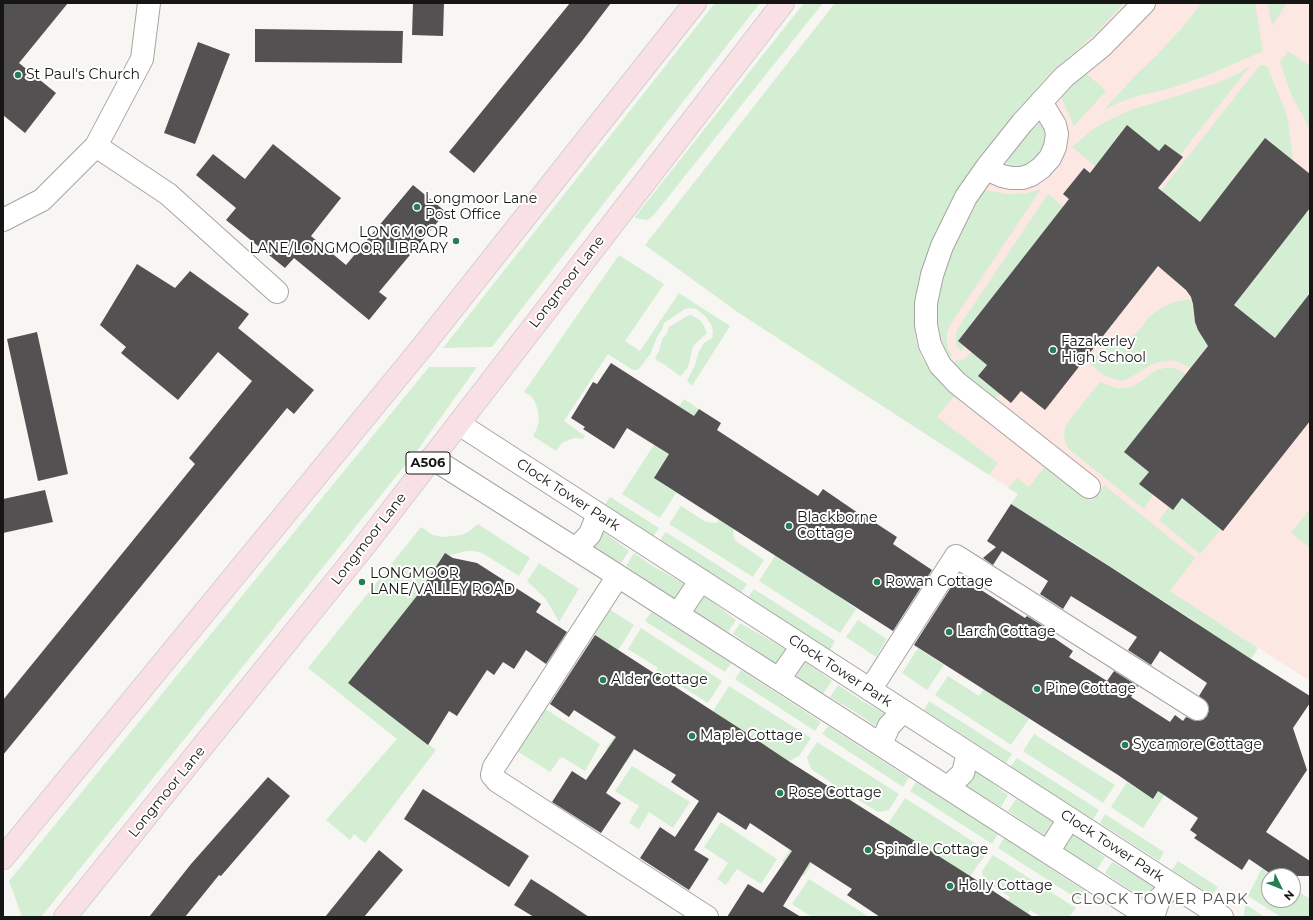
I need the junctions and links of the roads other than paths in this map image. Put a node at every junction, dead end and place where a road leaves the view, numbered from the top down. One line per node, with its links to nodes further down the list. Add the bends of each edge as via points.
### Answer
1 (149, 3): 6 (street, via 142,59)
2 (695, 3): 27 (main road, via 423,346)
3 (783, 3): 10 (main road, Longmoor Lane / A506)
4 (1144, 3): 5 (street, via 1101,47 1064,77)
5 (1041, 102): 7 (street); 7 (street, via 1053,120 1057,134 1050,158 1041,168 1022,178 1002,176)
6 (96, 146): 8 (street, via 42,200); 9 (street, via 168,194)
7 (986, 169): 12 (street, via 966,196 942,246 932,275 926,303 926,325 930,345 940,365 957,383)
8 (3, 220)
9 (276, 292)
10 (459, 424): 11 (main road, Longmoor Lane / A506); 13 (street, Clock Tower Park)
11 (432, 458): 14 (street); 31 (main road, Longmoor Lane / A506, via 361,551)
12 (1090, 487)
13 (598, 514): 14 (street, via 590,534); 16 (street, Clock Tower Park)
14 (576, 549): 15 (street)
15 (618, 576): 17 (street); 32 (street, via 494,767 492,775 497,781)
16 (701, 580): 17 (street); 18 (street, Clock Tower Park)
17 (678, 614): 19 (street)
18 (802, 646): 19 (street); 20 (street, Clock Tower Park)
19 (780, 679): 23 (street)
20 (870, 690): 21 (street, via 956,556); 22 (street, Clock Tower Park)
21 (1197, 709)
22 (903, 711): 23 (street, via 889,726); 24 (street, Clock Tower Park)
23 (880, 744): 25 (street)
24 (968, 753): 25 (street, via 962,773); 26 (street, Clock Tower Park)
25 (948, 787): 28 (street)
26 (1069, 818): 28 (street); 29 (street, Clock Tower Park)
27 (6, 849)
28 (1048, 852): 30 (street)
29 (1173, 886): 33 (street, via 1159,899); 34 (street, Clock Tower Park)
30 (1135, 913)
31 (65, 917)
32 (707, 917)
33 (1153, 917)
34 (1222, 917)

